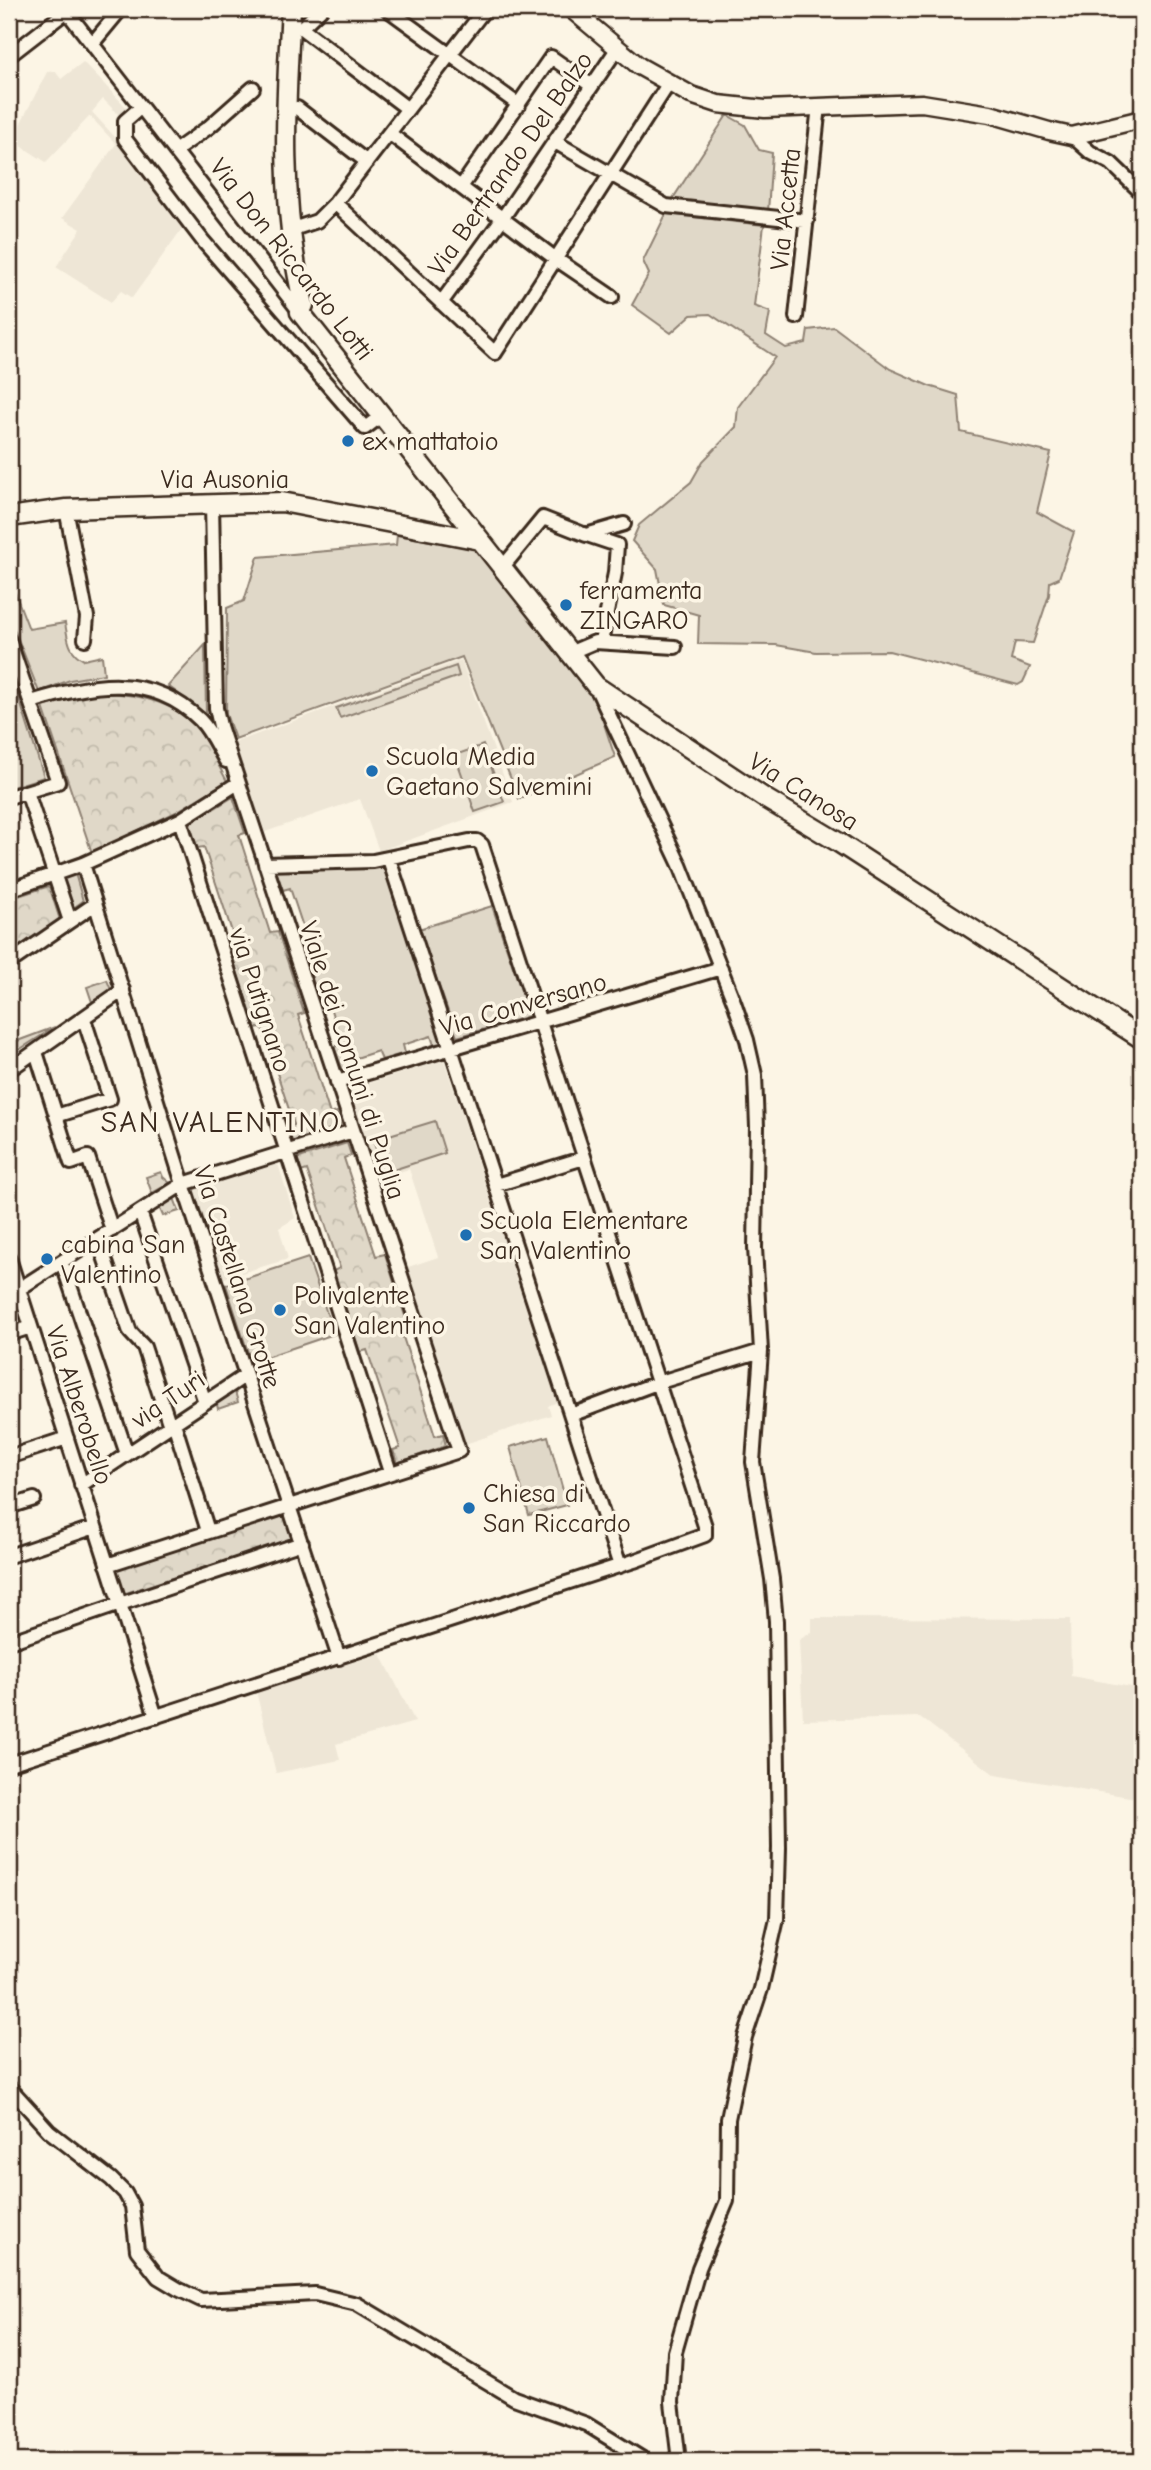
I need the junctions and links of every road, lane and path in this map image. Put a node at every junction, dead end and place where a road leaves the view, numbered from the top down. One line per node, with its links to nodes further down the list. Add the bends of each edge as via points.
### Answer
1 (121, 9): 10 (street)
2 (291, 9): 34 (main road, via 285,178)
3 (302, 9): 9 (main road)
4 (321, 9): 9 (street)
5 (387, 9): 13 (street)
6 (485, 9): 13 (street)
7 (572, 9): 11 (street)
8 (66, 10): 10 (street, Via Don Riccardo Lotti); 12 (street)
9 (301, 28): 20 (main road); 21 (street)
10 (92, 44): 19 (street, Via Don Riccardo Lotti)
11 (617, 49): 14 (street); 15 (street, Via Bertrando Del Balzo)
12 (10, 54)
13 (450, 55): 17 (street); 21 (street)
14 (669, 83): 18 (street, via 691,95 741,108); 28 (street)
15 (592, 86): 17 (street, via 551,57); 25 (street, Via Bertrando Del Balzo)
16 (253, 88): 26 (street)
17 (519, 105): 29 (street)
18 (819, 106): 24 (street, via 953,106); 33 (street, Via Accetta)
19 (141, 107): 26 (street, Via Don Riccardo Lotti); 40 (street, via 125,121 125,139 203,241 365,428)
20 (297, 108): 27 (street); 34 (main road, via 297,173)
21 (408, 109): 23 (street)
22 (1142, 119): 24 (street)
23 (389, 133): 27 (street); 29 (street)
24 (1072, 136): 30 (street, via 1111,163)
25 (555, 142): 28 (street); 32 (street, Via Bertrando Del Balzo)
26 (175, 151): 38 (street, Via Don Riccardo Lotti)
27 (367, 162): 31 (street)
28 (610, 174): 33 (street, via 666,206); 35 (street)
29 (461, 187): 32 (street)
30 (1142, 193)
31 (335, 203): 34 (street, via 317,221); 37 (street)
32 (502, 219): 35 (street); 37 (street, Via Bertrando Del Balzo)
33 (807, 221): 39 (street, Via Accetta)
34 (290, 223): 38 (main road, via 303,305)
35 (556, 259): 36 (street); 37 (street, via 495,353)
36 (612, 297)
37 (441, 303)
38 (300, 313): 40 (main road, Via Don Riccardo Lotti)
39 (796, 317)
40 (381, 416): 46 (main road, Via Don Riccardo Lotti)
41 (212, 503): 42 (main road, Via Ausonia); 46 (main road, Via Ausonia, via 282,502); 57 (street, Viale dei Comuni di Puglia, via 216,708)
42 (66, 509): 43 (main road, Via Ausonia); 48 (street, via 87,617)
43 (9, 517)
44 (624, 524): 45 (street)
45 (586, 535): 47 (street, via 544,518); 50 (street, via 617,545)
46 (480, 540): 47 (main road, Via Canosa)
47 (502, 568): 52 (main road, Via Canosa)
48 (85, 639)
49 (9, 640): 53 (street)
50 (601, 642): 51 (street); 52 (street)
51 (675, 647)
52 (569, 653): 55 (main road, Via Canosa)
53 (22, 677): 54 (street); 56 (street)
54 (9, 682)
55 (596, 686): 69 (street, via 680,865); 73 (main road, Via Canosa)
56 (31, 702): 57 (street, via 104,685 164,695 200,720); 58 (street, via 58,782)
57 (238, 783): 60 (street); 63 (street, Viale dei Comuni di Puglia)
58 (27, 792): 59 (street); 64 (street)
59 (9, 797)
60 (180, 820): 62 (street); 80 (street, via Putignano)
61 (389, 859): 63 (street); 72 (street, via 469,841 482,845); 74 (street)
62 (83, 864): 64 (street); 66 (street, Via Castellana Grotte)
63 (265, 864): 77 (street, Viale dei Comuni di Puglia)
64 (55, 875): 65 (street); 67 (street)
65 (9, 890)
66 (95, 904): 67 (street); 70 (street, Via Castellana Grotte)
67 (70, 921): 68 (street)
68 (9, 963)
69 (721, 968): 72 (street, Via Conversano); 92 (street, via 755,1074 755,1248)
70 (123, 990): 71 (street); 82 (street, Via Castellana Grotte)
71 (84, 1019): 75 (street); 78 (street, via 110,1099)
72 (540, 1023): 74 (street, Via Conversano); 81 (street)
73 (1142, 1039)
74 (450, 1049): 77 (street, Via Conversano); 83 (street)
75 (36, 1052): 76 (street); 78 (street)
76 (9, 1070)
77 (337, 1082): 79 (street, Viale dei Comuni di Puglia)
78 (56, 1116): 85 (street, via 71,1163 88,1157)
79 (353, 1131): 80 (street); 101 (street, Viale dei Comuni di Puglia, via 459,1451)
80 (286, 1152): 82 (street); 101 (street, via Putignano)
81 (584, 1158): 83 (street); 94 (street)
82 (183, 1184): 84 (street); 93 (street, Via Castellana Grotte)
83 (496, 1185): 96 (street)
84 (140, 1212): 85 (street); 95 (street)
85 (112, 1230): 86 (street)
86 (98, 1239): 88 (street); 97 (street, via 130,1332 144,1347)
87 (9, 1258): 89 (street, Via Alberobello)
88 (62, 1262): 89 (street); 99 (street)
89 (19, 1289): 90 (street, Via Alberobello)
90 (31, 1327): 91 (street); 98 (street, Via Alberobello)
91 (9, 1334)
92 (761, 1351): 94 (street); 119 (street, via 753,1462 776,1621 777,1919 728,2119 727,2201 699,2267 675,2352 672,2402)
93 (246, 1375): 95 (street, via Turi); 104 (street, Via Castellana Grotte)
94 (657, 1383): 96 (street); 111 (street, via 705,1535)
95 (205, 1402): 97 (street, via Turi)
96 (571, 1415): 111 (street)
97 (172, 1424): 99 (street, via Turi); 107 (street)
98 (66, 1438): 100 (street); 102 (street, Via Alberobello)
99 (127, 1454): 102 (street, via Turi)
100 (9, 1457)
101 (390, 1472): 104 (street, Viale dei Comuni di Puglia)
102 (82, 1485): 106 (street, Via Alberobello)
103 (34, 1499): 105 (street)
104 (289, 1504): 107 (street, Viale dei Comuni di Puglia); 108 (street, Via Castellana Grotte)
105 (9, 1507)
106 (95, 1527): 109 (street); 110 (street, Via Alberobello)
107 (208, 1531): 110 (street, Viale dei Comuni di Puglia)
108 (302, 1543): 112 (street); 114 (street)
109 (9, 1556)
110 (107, 1564): 112 (street, Via Alberobello)
111 (620, 1566): 114 (street)
112 (120, 1604): 113 (street); 115 (street)
113 (9, 1642)
114 (340, 1658): 115 (street)
115 (156, 1717): 116 (street)
116 (9, 1764)
117 (9, 2087): 118 (street, via 49,2131 125,2193 132,2206 137,2250 158,2277 178,2289 201,2300 314,2294 357,2304 514,2398 586,2424)
118 (646, 2461)
119 (679, 2461)

